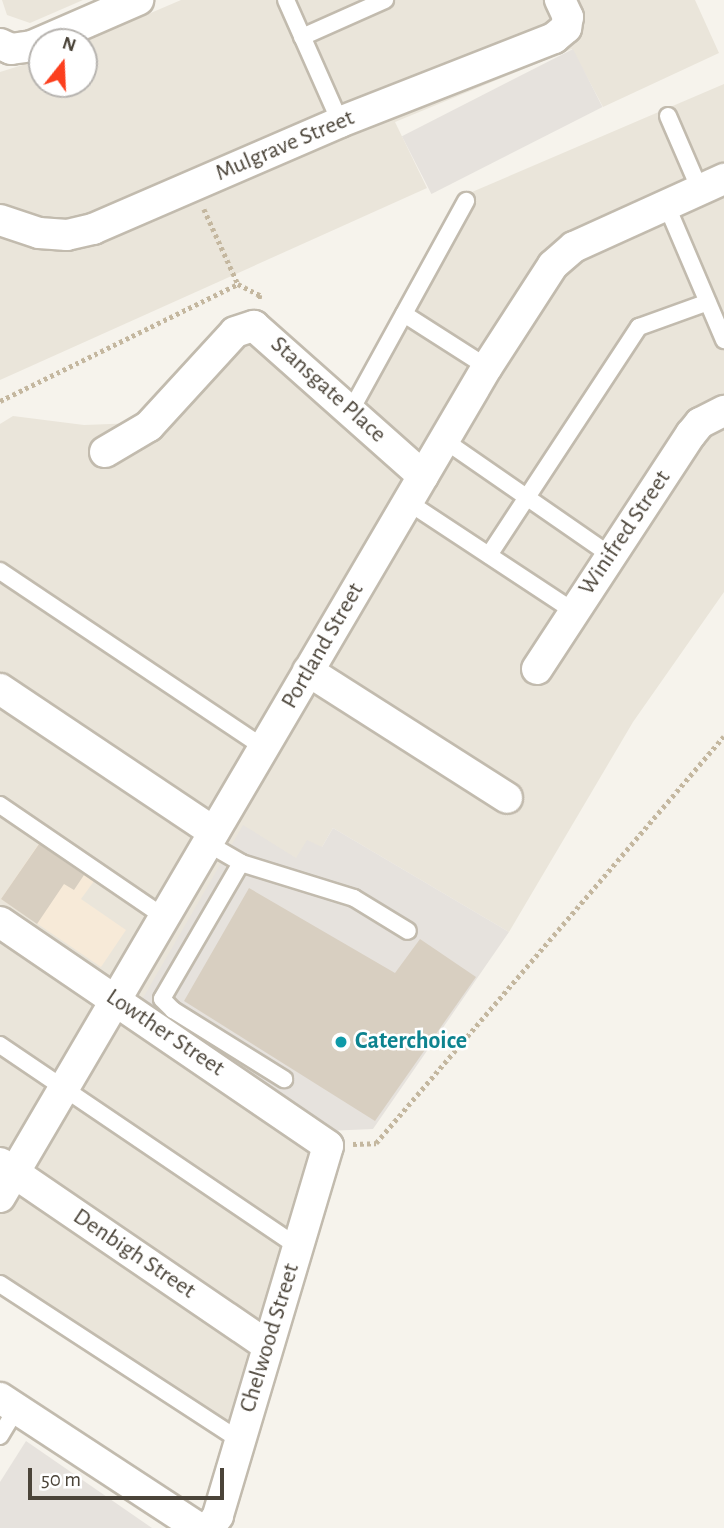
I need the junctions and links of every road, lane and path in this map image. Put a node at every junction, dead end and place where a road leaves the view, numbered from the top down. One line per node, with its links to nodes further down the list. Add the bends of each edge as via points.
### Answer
1 (138, 0): 6 (street, via 32,46 10,49)
2 (286, 0): 5 (lane)
3 (385, 0): 5 (lane)
4 (563, 14): 8 (street, Mulgrave Street, via 554,38)
5 (302, 37): 8 (lane)
6 (0, 44)
7 (667, 116): 9 (lane)
8 (340, 122): 10 (street, Mulgrave Street)
9 (712, 184): 12 (street, Portland Street)
10 (193, 185): 13 (street, Mulgrave Street, via 93,229 66,235 12,227); 14 (path)
11 (466, 201): 16 (lane)
12 (666, 204): 15 (lane); 19 (street, Portland Street, via 562,254)
13 (0, 220)
14 (237, 284): 17 (path, via 260,295); 20 (path)
15 (708, 302): 18 (lane); 26 (lane, via 639,327)
16 (404, 314): 19 (lane); 22 (lane)
17 (254, 326): 22 (street, Stansgate Place); 24 (street, Stansgate Place, via 235,332 149,426)
18 (724, 340)
19 (487, 367): 23 (street, Portland Street)
20 (0, 401)
21 (724, 411): 29 (street, Winifred Street, via 700,423 691,434)
22 (350, 412): 25 (street, Stansgate Place)
23 (444, 440): 25 (street, Portland Street); 26 (lane)
24 (105, 452)
25 (423, 476): 27 (street, Portland Street)
26 (527, 498): 28 (lane); 29 (lane)
27 (408, 502): 28 (lane); 33 (street, Portland Street)
28 (489, 555): 31 (lane)
29 (610, 555): 31 (street, Winifred Street)
30 (0, 571): 36 (lane)
31 (573, 611): 32 (street, Winifred Street)
32 (537, 668)
33 (309, 671): 36 (street, Portland Street); 37 (street)
34 (0, 690): 39 (street)
35 (724, 736): 48 (path, via 376,1143)
36 (264, 748): 39 (street, Portland Street)
37 (507, 798)
38 (0, 805): 41 (lane)
39 (210, 838): 40 (lane); 41 (street, Portland Street)
40 (241, 863): 43 (lane, via 354,898); 46 (lane, via 162,999)
41 (163, 916): 44 (street, Portland Street)
42 (0, 922): 44 (street, Lowther Street)
43 (408, 931)
44 (115, 999): 47 (street, Portland Street); 48 (street, Lowther Street)
45 (0, 1045): 47 (lane)
46 (284, 1079)
47 (62, 1087): 49 (street, Portland Street); 50 (lane)
48 (328, 1146): 50 (street, Chelwood Street)
49 (5, 1177): 52 (street, Denbigh Street)
50 (298, 1247): 52 (street, Chelwood Street)
51 (0, 1284): 55 (lane)
52 (267, 1345): 55 (street, Chelwood Street)
53 (8, 1404): 54 (lane); 56 (street)
54 (0, 1436)
55 (239, 1440): 57 (street, Chelwood Street, via 218,1516)
56 (199, 1528)
57 (209, 1528)

